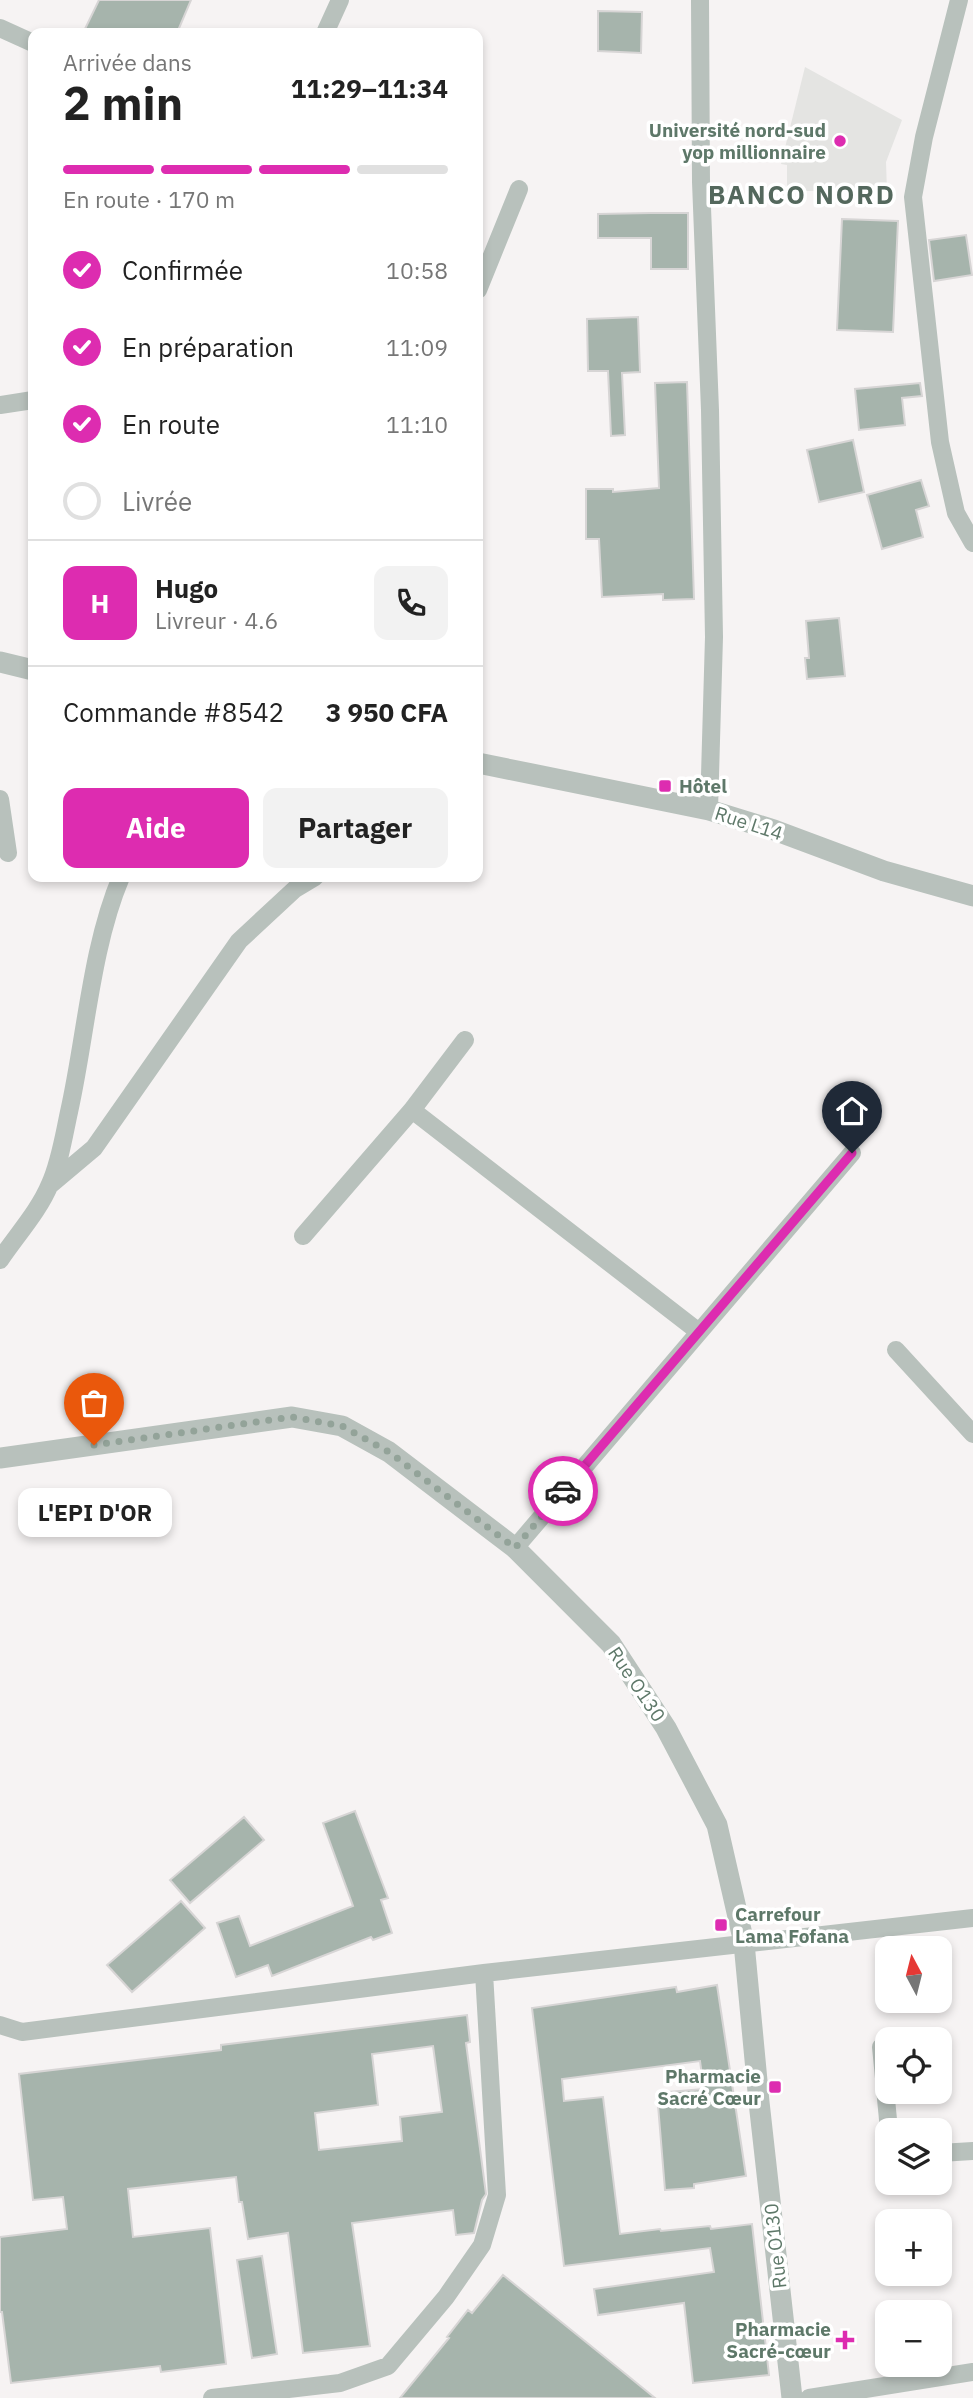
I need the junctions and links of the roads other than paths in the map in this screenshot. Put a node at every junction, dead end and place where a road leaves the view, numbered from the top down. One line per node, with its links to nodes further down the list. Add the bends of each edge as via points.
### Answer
1 (340, 0): 5 (street)
2 (700, 0): 16 (street, via 714,637)
3 (959, 0): 11 (street, via 913,197 940,442 956,513)
4 (0, 28): 6 (street)
5 (327, 28)
6 (28, 41)
7 (519, 189): 8 (street)
8 (483, 277)
9 (28, 401): 10 (street)
10 (0, 405)
11 (973, 543)
12 (0, 662): 13 (street)
13 (28, 669)
14 (483, 764): 16 (street, Rue L14)
15 (0, 799): 17 (street)
16 (709, 810): 20 (street, Rue L14, via 884,871)
17 (8, 853)
18 (119, 882): 24 (street, via 100,943 79,1068)
19 (307, 882): 24 (street, via 239,941 94,1148)
20 (973, 896)
21 (465, 1040): 22 (street)
22 (412, 1110): 25 (street); 27 (street)
23 (852, 1153): 27 (street)
24 (50, 1185): 26 (street)
25 (303, 1236)
26 (0, 1260)
27 (699, 1332): 31 (street)
28 (896, 1350): 29 (street)
29 (973, 1434)
30 (0, 1458): 31 (street, Rue O130, via 292,1417 342,1426 389,1452)
31 (515, 1548): 33 (street, Rue O130, via 611,1644 666,1728 717,1825)
32 (973, 1918): 33 (street)
33 (744, 1943): 34 (street); 40 (street, Rue O130)
34 (484, 1973): 35 (street, via 22,2032); 39 (street, via 497,2195 482,2245 388,2366 340,2383)
35 (0, 2025)
36 (973, 2151): 37 (street)
37 (952, 2153)
38 (973, 2372): 41 (street)
39 (212, 2398)
40 (792, 2398)
41 (809, 2398)

